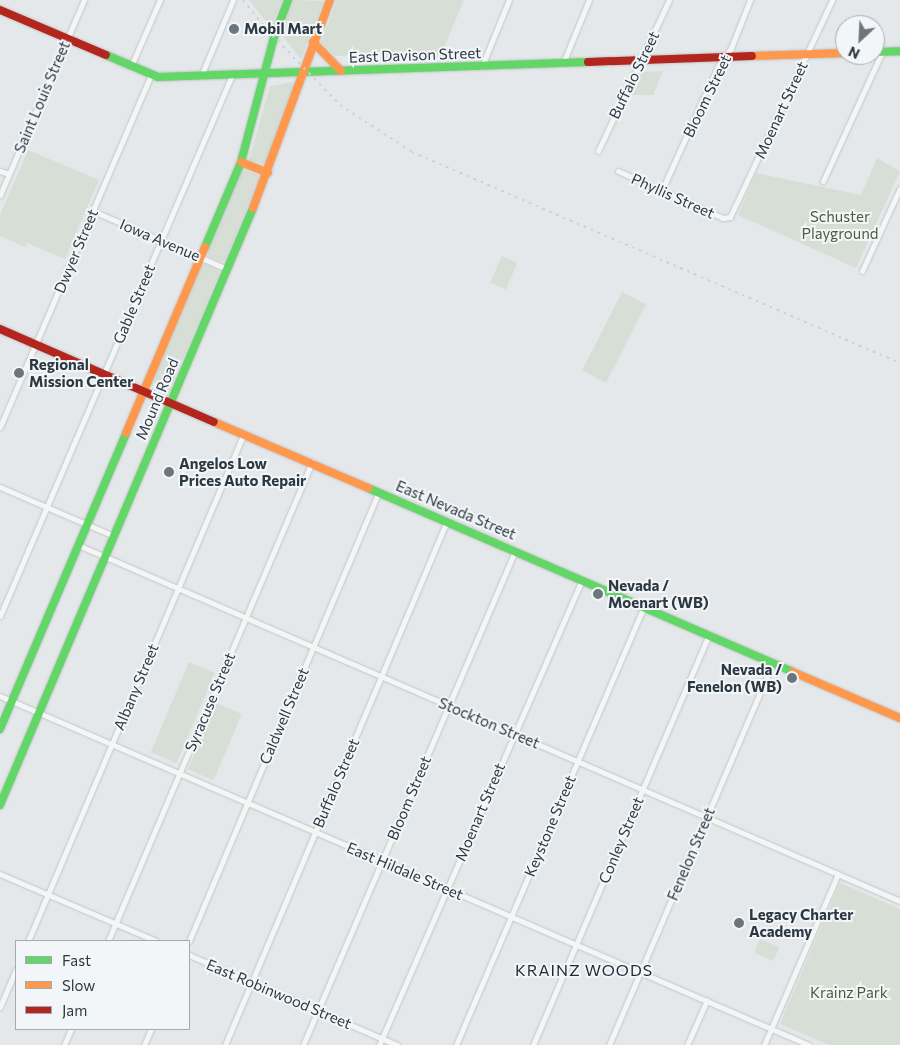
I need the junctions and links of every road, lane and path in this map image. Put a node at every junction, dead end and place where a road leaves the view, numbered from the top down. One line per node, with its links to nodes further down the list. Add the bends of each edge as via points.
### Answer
1 (84, 0): 12 (street, Saint Louis Street)
2 (160, 0): 22 (street)
3 (233, 0): 29 (street)
4 (288, 0): 25 (main road, Mound Road)
5 (330, 0): 13 (main road, Mound Road)
6 (509, 0): 23 (street)
7 (589, 0): 20 (street)
8 (669, 0): 19 (street, Buffalo Street)
9 (750, 0): 18 (street, Bloom Street)
10 (832, 0): 17 (street, Moenart Street)
11 (0, 10): 12 (main road, East Davison Street)
12 (67, 39): 22 (main road, East Davison Street); 35 (street, Saint Louis Street)
13 (313, 42): 24 (main road); 26 (main road, Mound Road)
14 (900, 51): 15 (main road)
15 (885, 52)
16 (835, 54): 17 (main road, East Davison Street)
17 (807, 55): 18 (main road, East Davison Street); 42 (street, Moenart Street)
18 (724, 58): 19 (main road, East Davison Street); 38 (street, Bloom Street)
19 (642, 61): 20 (main road, East Davison Street); 30 (street, Buffalo Street)
20 (563, 64): 23 (main road, East Davison Street)
21 (872, 65): 36 (street)
22 (131, 66): 27 (main road, East Davison Street)
23 (482, 66): 24 (main road, East Davison Street)
24 (341, 71): 26 (main road, East Davison Street)
25 (265, 74): 26 (main road, East Davison Street); 28 (main road, East Davison Street); 31 (main road, Mound Road)
26 (302, 74): 34 (main road, Mound Road)
27 (151, 75): 29 (main road, East Davison Street, via 168,78); 41 (street, Dwyer Street)
28 (232, 75): 29 (main road, East Davison Street); 43 (street, Gable Street)
29 (201, 76)
30 (598, 151)
31 (241, 162): 34 (main road); 44 (main road, Mound Road)
32 (0, 171): 35 (street)
33 (618, 171): 38 (street, Phyllis Street)
34 (268, 173): 45 (main road, Mound Road)
35 (9, 174): 39 (street, Saint Louis Street)
36 (823, 181)
37 (900, 188): 40 (street)
38 (662, 190): 42 (street, Phyllis Street)
39 (0, 195)
40 (897, 200): 46 (street)
41 (93, 211): 43 (street, Iowa Avenue); 48 (street, Dwyer Street)
42 (728, 218)
43 (161, 240): 44 (street, Iowa Avenue); 49 (street, Gable Street)
44 (201, 258): 45 (street, Iowa Avenue); 50 (main road, Mound Road)
45 (227, 269): 51 (main road, Mound Road)
46 (862, 271)
47 (0, 329): 48 (main road, East Nevada Street)
48 (36, 344): 49 (main road, East Nevada Street); 52 (street, Dwyer Street)
49 (104, 373): 50 (main road, East Nevada Street); 57 (street, Gable Street)
50 (144, 390): 51 (main road, East Nevada Street); 59 (main road, Mound Road)
51 (171, 402): 53 (main road, East Nevada Street); 60 (main road, Mound Road)
52 (0, 427)
53 (244, 433): 54 (main road, East Nevada Street); 65 (street, Albany Street)
54 (312, 462): 56 (main road, East Nevada Street); 68 (street, Syracuse Street)
55 (0, 487): 57 (street)
56 (380, 492): 58 (main road, East Nevada Street); 70 (street, Caldwell Street)
57 (47, 507): 59 (street); 67 (street, Gable Street)
58 (447, 521): 62 (main road, East Nevada Street); 72 (street, Buffalo Street)
59 (88, 524): 60 (street); 61 (main road, Mound Road)
60 (114, 536): 63 (main road, Mound Road)
61 (78, 545): 63 (street, Stockton Street); 74 (main road, Mound Road)
62 (516, 551): 64 (main road, East Nevada Street); 75 (street, Bloom Street)
63 (105, 556): 65 (street, Stockton Street); 76 (main road, Mound Road)
64 (582, 580): 66 (main road, East Nevada Street); 79 (street, Moenart Street)
65 (178, 588): 68 (street, Stockton Street); 80 (street, Albany Street)
66 (644, 606): 69 (main road, East Nevada Street); 81 (street, Keystone Street)
67 (0, 616)
68 (246, 617): 70 (street, Stockton Street); 82 (street, Syracuse Street)
69 (709, 634): 71 (main road, East Nevada Street); 83 (street, Conley Street)
70 (313, 647): 72 (street, Stockton Street); 84 (street, Caldwell Street)
71 (774, 662): 77 (main road, East Nevada Street); 86 (street, Fenelon Street)
72 (381, 676): 75 (street, Stockton Street); 87 (street, Buffalo Street)
73 (0, 696): 74 (street, East Hildale Street)
74 (12, 701): 76 (street, East Hildale Street); 78 (main road, Mound Road)
75 (449, 706): 79 (street, Stockton Street); 88 (street, Bloom Street)
76 (39, 713): 80 (street, East Hildale Street); 85 (main road, Mound Road)
77 (900, 718)
78 (0, 729)
79 (514, 733): 81 (street, Stockton Street); 91 (street, Moenart Street)
80 (112, 744): 82 (street, East Hildale Street); 92 (street, Albany Street)
81 (578, 761): 83 (street, Stockton Street); 94 (street, Keystone Street)
82 (180, 774): 84 (street, East Hildale Street); 95 (street, Syracuse Street)
83 (642, 789): 86 (street, Stockton Street); 100 (street, Conley Street)
84 (247, 803): 87 (street, East Hildale Street); 99 (street, Caldwell Street)
85 (0, 805)
86 (707, 817): 90 (street, Stockton Street); 103 (street, Fenelon Street)
87 (315, 832): 88 (street, East Hildale Street); 104 (street, Buffalo Street)
88 (382, 861): 91 (street, East Hildale Street); 107 (street, Bloom Street)
89 (0, 874): 92 (street)
90 (838, 874): 93 (street, Stockton Street); 108 (street)
91 (447, 889): 94 (street, East Hildale Street); 111 (street, Moenart Street)
92 (48, 895): 95 (street); 96 (street, Albany Street)
93 (900, 901)
94 (511, 916): 100 (street, East Hildale Street); 118 (street, Keystone Street)
95 (116, 924): 97 (street, Syracuse Street); 98 (street)
96 (28, 940)
97 (108, 940)
98 (154, 940)
99 (188, 940)
100 (576, 944): 103 (street, East Hildale Street); 119 (street, Conley Street)
101 (190, 955): 104 (street, East Robinwood Street)
102 (15, 971): 106 (street)
103 (640, 972): 105 (street, East Hildale Street); 120 (street, Fenelon Street)
104 (252, 982): 107 (street, East Robinwood Street); 114 (street, Buffalo Street)
105 (707, 1000): 108 (street, East Hildale Street); 121 (street)
106 (0, 1006)
107 (318, 1011): 111 (street, East Robinwood Street); 115 (street, Bloom Street)
108 (771, 1029): 122 (street); 123 (street, East Hildale Street)
109 (71, 1030): 112 (street)
110 (151, 1030): 113 (street)
111 (382, 1038): 116 (street, Moenart Street); 117 (street, East Robinwood Street)
112 (64, 1045)
113 (144, 1045)
114 (225, 1045)
115 (303, 1045)
116 (379, 1045)
117 (397, 1045)
118 (456, 1045)
119 (532, 1045)
120 (609, 1045)
121 (687, 1045)
122 (764, 1045)
123 (809, 1045)

